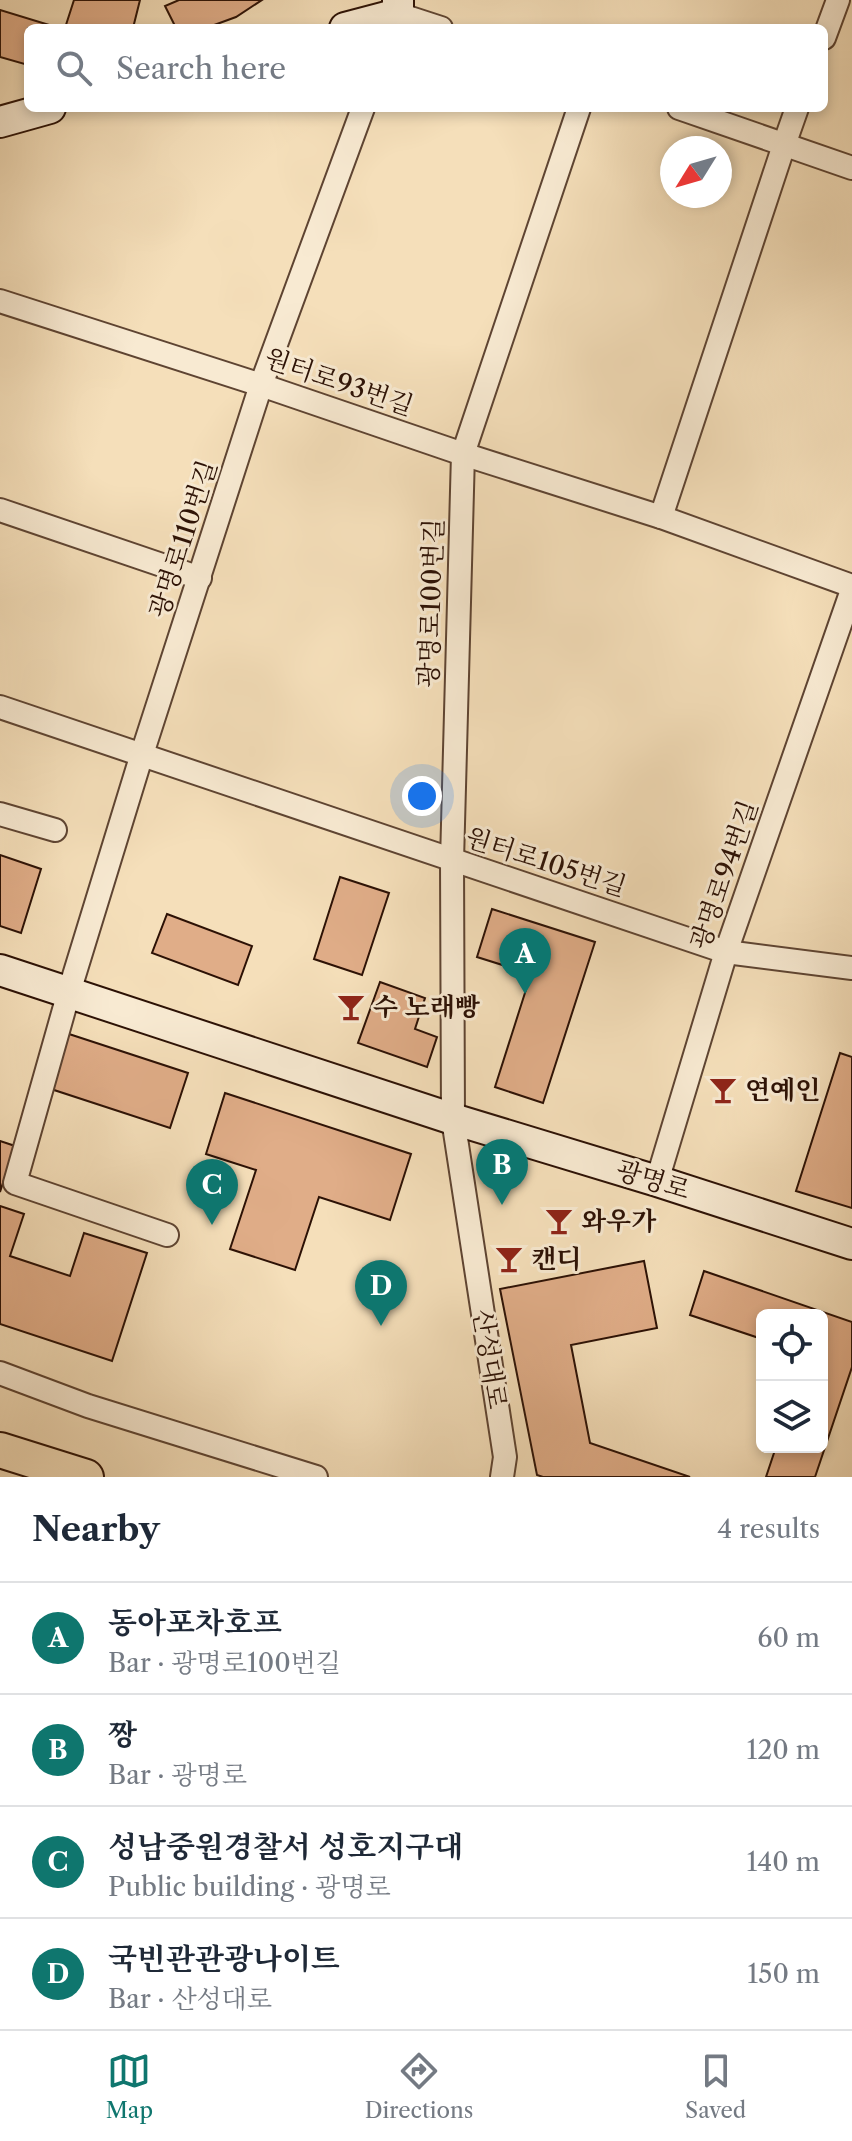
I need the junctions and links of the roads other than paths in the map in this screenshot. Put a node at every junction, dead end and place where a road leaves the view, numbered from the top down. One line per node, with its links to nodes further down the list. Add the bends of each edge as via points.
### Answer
1 (838, 0): 5 (street)
2 (396, 14): 3 (main road); 4 (street)
3 (360, 24)
4 (428, 24)
5 (828, 27)
6 (36, 112): 11 (main road)
7 (362, 112): 15 (street, 광명로110번길)
8 (578, 112): 16 (street, 광명로100번길)
9 (690, 112): 12 (street)
10 (796, 112): 12 (street)
11 (0, 122)
12 (784, 145): 13 (street); 18 (street)
13 (852, 168)
14 (0, 301): 15 (street, 원터로93번길)
15 (261, 385): 16 (street, 원터로93번길); 19 (street, 광명로110번길)
16 (463, 454): 18 (street, 원터로93번길); 25 (street, 광명로100번길)
17 (0, 510): 19 (street)
18 (661, 517): 20 (street, 원터로93번길)
19 (200, 578): 22 (street, 광명로110번길)
20 (852, 588): 26 (street, 광명로94번길)
21 (0, 707): 22 (street, 원터로105번길)
22 (142, 754): 25 (street, 원터로105번길); 29 (street, 광명로110번길)
23 (0, 814): 24 (street)
24 (55, 830)
25 (452, 861): 26 (street, 원터로105번길); 30 (street, 광명로100번길)
26 (726, 952): 27 (street, 원터로105번길); 31 (street, 광명로94번길)
27 (852, 968)
28 (0, 970): 29 (main road, 광명로)
29 (69, 992): 30 (main road, 광명로); 32 (street, via 15,1183)
30 (453, 1119): 31 (main road, 광명로); 38 (street, 산성대로, via 505,1457)
31 (657, 1181): 33 (main road, 광명로)
32 (167, 1235)
33 (852, 1244)
34 (0, 1373): 37 (street)
35 (0, 1450): 36 (main road)
36 (86, 1477)
37 (316, 1477)
38 (502, 1477)

